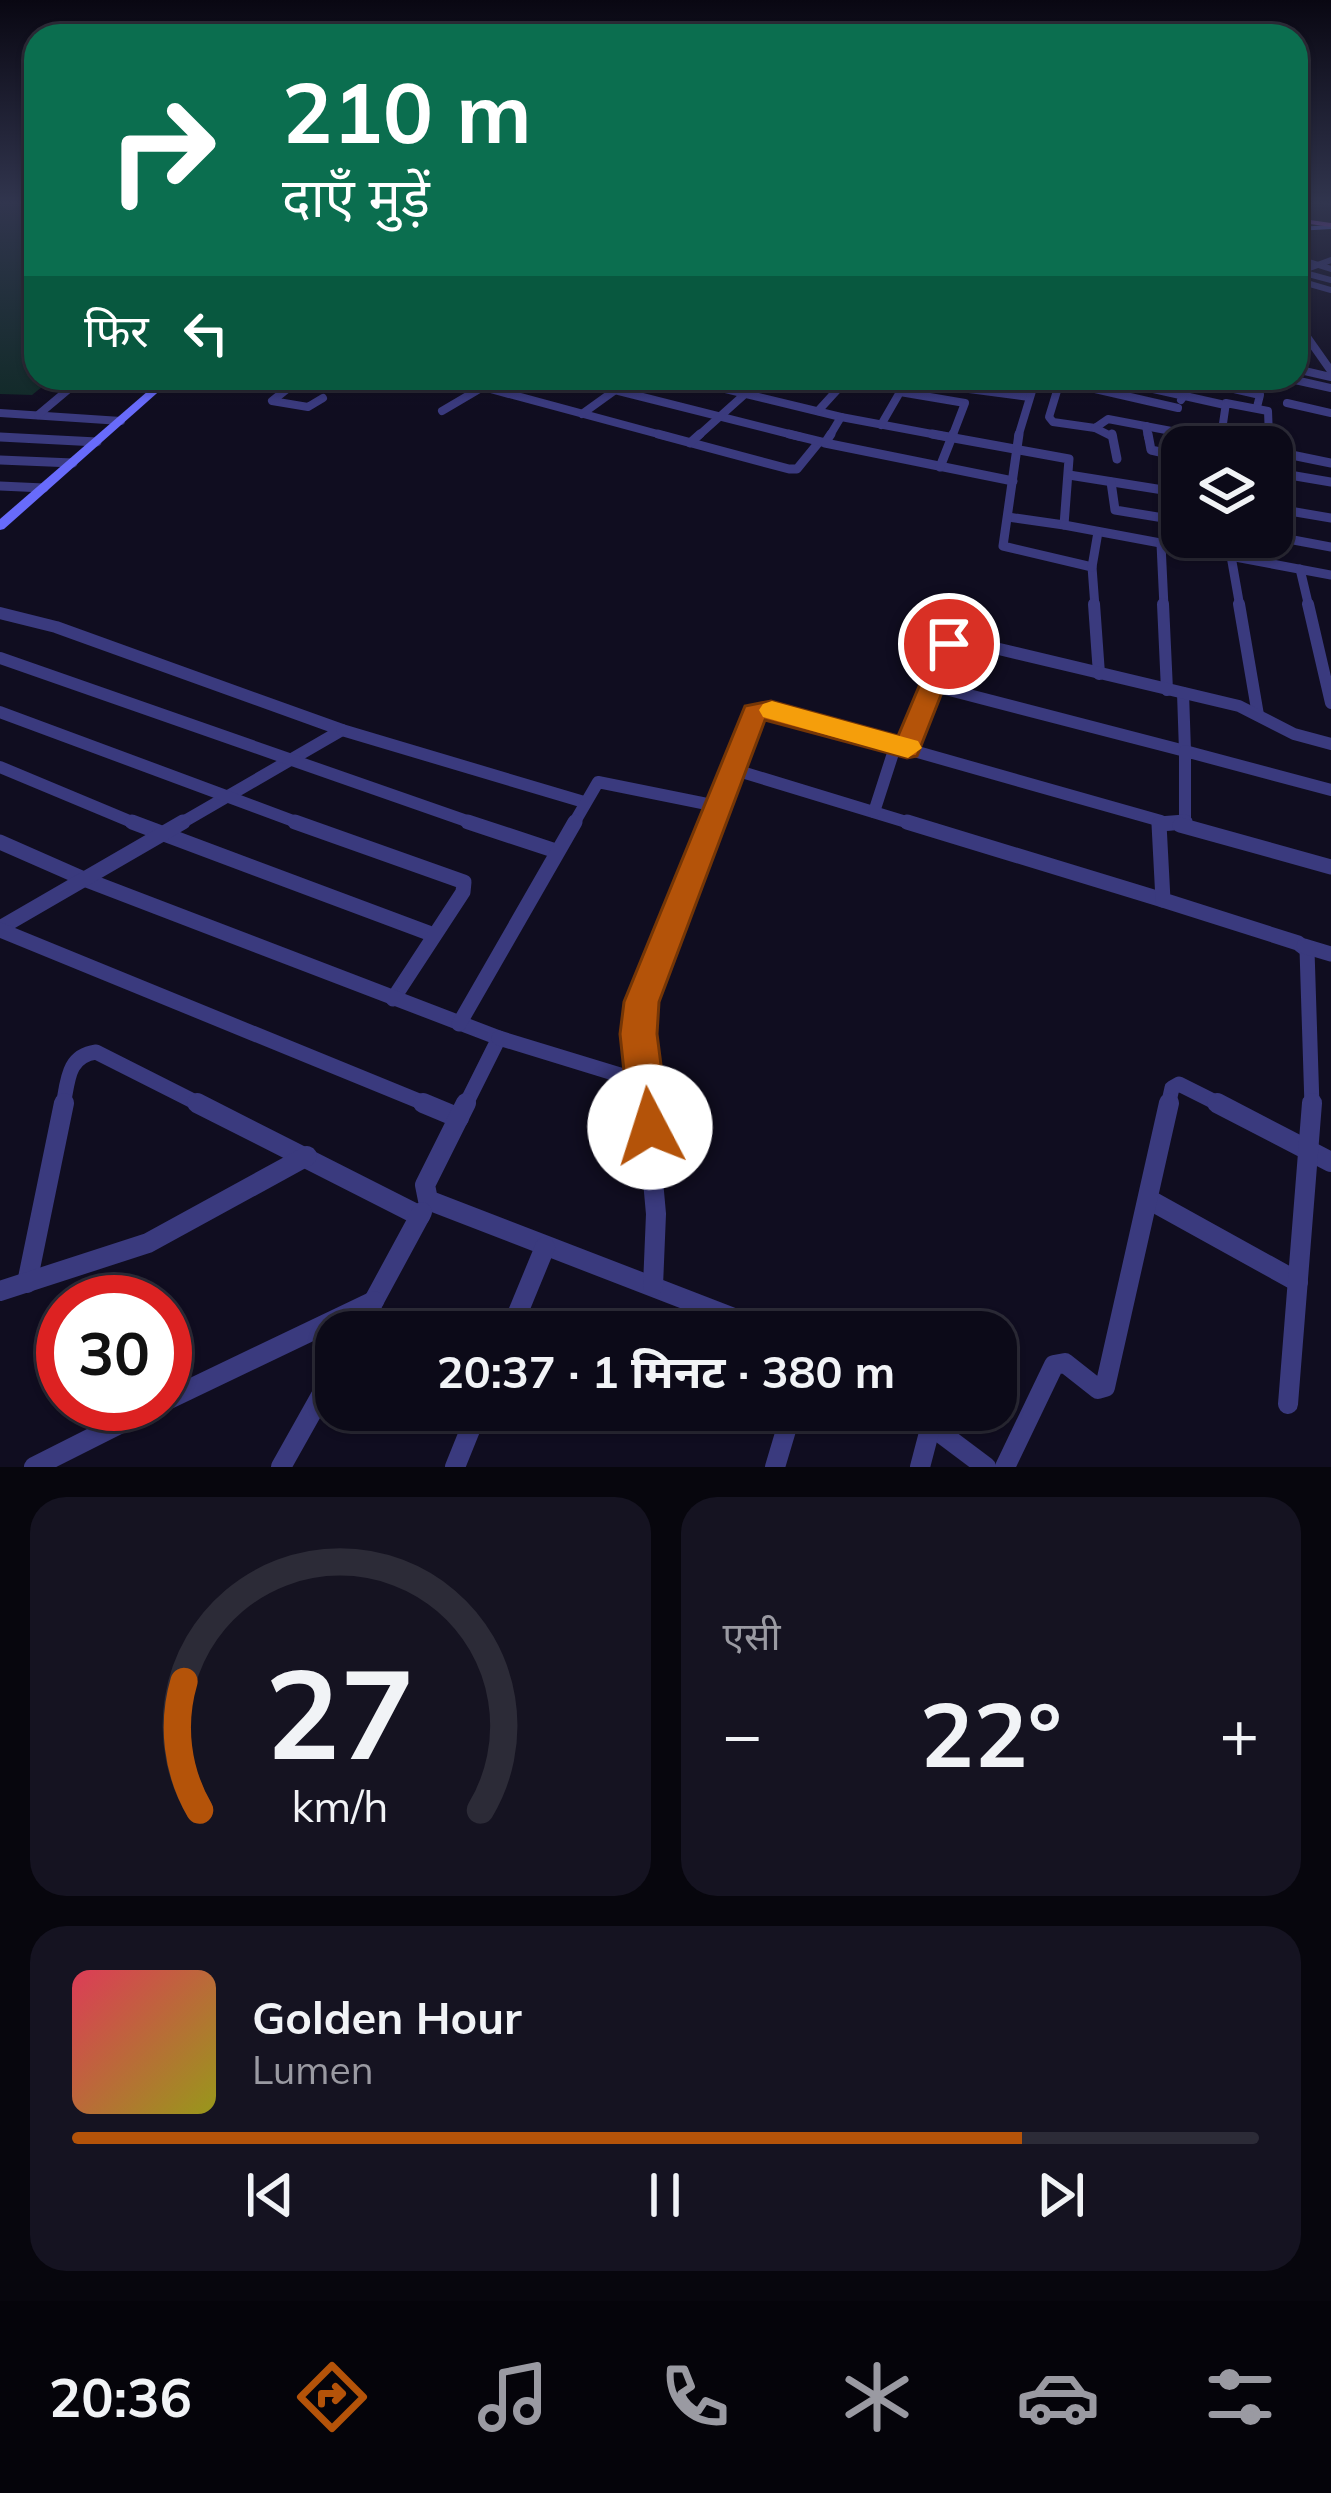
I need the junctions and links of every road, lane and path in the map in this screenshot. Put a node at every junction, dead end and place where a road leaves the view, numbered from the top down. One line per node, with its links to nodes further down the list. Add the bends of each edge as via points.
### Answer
1 (1308, 340): 3 (street)
2 (1308, 352): 3 (street)
3 (1319, 354): 4 (street)
4 (1331, 374)
5 (67, 390): 32 (street)
6 (156, 390): 35 (street)
7 (286, 390): 23 (street, via 272,401 304,407)
8 (478, 390): 27 (street)
9 (494, 390): 31 (street)
10 (615, 390): 31 (street); 33 (street)
11 (729, 390): 20 (street)
12 (837, 390): 28 (street)
13 (976, 390): 22 (street)
14 (1032, 390): 22 (street)
15 (1058, 390): 39 (street, via 1050,420)
16 (1096, 390): 21 (street, via 1177,410)
17 (1157, 390): 21 (street)
18 (1187, 390): 21 (street)
19 (1238, 390): 26 (street, via 1261,396)
20 (745, 394): 28 (street); 33 (street)
21 (1184, 396): 25 (street)
22 (1029, 397): 45 (street)
23 (323, 398)
24 (1287, 403): 30 (street)
25 (1225, 405): 26 (street); 37 (street, via 1220,440)
26 (1257, 407): 38 (street, via 1269,412)
27 (442, 411)
28 (818, 411): 34 (street)
29 (0, 412): 32 (street)
30 (1331, 412)
31 (582, 414): 44 (street)
32 (37, 415): 35 (street)
33 (720, 417): 43 (street); 44 (street)
34 (841, 417): 36 (street); 43 (street)
35 (121, 421): 42 (street)
36 (881, 425): 41 (street); 41 (street, via 900,392 941,398 968,406)
37 (1146, 426): 39 (street, via 1102,419); 46 (street, via 1151,450)
38 (1269, 426)
39 (1095, 428): 48 (street, via 1113,434)
40 (0, 437): 42 (street)
41 (952, 438): 45 (street); 52 (street)
42 (97, 442): 50 (street)
43 (821, 442): 44 (street, via 793,470); 52 (street)
44 (690, 443)
45 (1017, 450): 53 (street, via 1069,459); 55 (street)
46 (1161, 453)
47 (1293, 454): 51 (street)
48 (1117, 459)
49 (0, 460): 50 (street)
50 (73, 463): 59 (street)
51 (1331, 463)
52 (940, 467): 55 (street)
53 (1069, 475): 56 (street); 66 (street)
54 (1293, 476): 57 (street)
55 (1013, 481): 62 (street)
56 (1111, 482): 60 (street); 63 (street, via 1115,510)
57 (1331, 482)
58 (0, 485): 59 (street)
59 (44, 488): 65 (street)
60 (1161, 490)
61 (1293, 512): 64 (street)
62 (1008, 517): 66 (street); 74 (street, via 1006,549)
63 (1161, 518)
64 (1331, 518)
65 (4, 519)
66 (1064, 525): 67 (street)
67 (1098, 532): 69 (street); 74 (street)
68 (1293, 540): 70 (street)
69 (1161, 544)
70 (1331, 547)
71 (1162, 558): 81 (street)
72 (1231, 558): 85 (street)
73 (1242, 558): 75 (street)
74 (1092, 567): 79 (street)
75 (1300, 569): 76 (street); 83 (street)
76 (1331, 574)
77 (0, 613): 86 (street)
78 (0, 658): 90 (street)
79 (1099, 674): 80 (street, via 957,639); 81 (street)
80 (934, 686): 88 (street); 89 (street)
81 (1167, 689): 82 (street)
82 (1184, 693): 85 (street); 89 (street)
83 (1331, 704)
84 (0, 712): 94 (street)
85 (1258, 715): 87 (street)
86 (342, 730): 90 (street); 95 (street)
87 (1331, 743)
88 (901, 748): 92 (street, via 759,709); 97 (street); 98 (street)
89 (1185, 751): 93 (street); 99 (street)
90 (290, 763): 94 (street); 102 (street)
91 (0, 767): 100 (street)
92 (732, 769): 96 (street); 97 (street)
93 (1331, 790)
94 (228, 799): 100 (street); 107 (street, via 459,878 463,892)
95 (584, 802): 96 (street, via 604,780); 102 (street)
96 (717, 806): 113 (street, via 642,1002)
97 (874, 812): 105 (street)
98 (1161, 821): 99 (street); 105 (street)
99 (1180, 825): 103 (street)
100 (163, 835): 104 (street); 107 (street)
101 (0, 842): 104 (street)
102 (556, 851): 111 (street)
103 (1331, 867)
104 (84, 879): 106 (street); 110 (street)
105 (1163, 900): 108 (street)
106 (0, 929): 114 (street)
107 (434, 935): 110 (street)
108 (1304, 946): 109 (street); 115 (street, via 1314,1079)
109 (1331, 954)
110 (393, 998): 111 (street)
111 (459, 1024): 112 (street)
112 (500, 1038): 113 (street); 114 (street)
113 (646, 1083): 123 (street)
114 (459, 1118): 119 (street, via 424,1185)
115 (1309, 1151): 117 (street); 118 (street, via 1179,1084); 121 (street)
116 (307, 1156): 119 (street); 122 (street, via 148,1244); 122 (street, via 96,1052 82,1054 72,1063)
117 (1331, 1162)
118 (1148, 1199): 121 (street); 143 (street, via 1105,1387 1065,1363 1054,1365)
119 (424, 1208): 120 (street); 125 (street)
120 (545, 1247): 123 (street); 127 (street)
121 (1298, 1282): 130 (street)
122 (27, 1283): 124 (street)
123 (653, 1286): 128 (street)
124 (0, 1291)
125 (374, 1300): 126 (street); 129 (street)
126 (368, 1311)
127 (519, 1311)
128 (717, 1311)
129 (192, 1388)
130 (1288, 1404)
131 (315, 1406): 138 (street)
132 (106, 1431): 137 (street)
133 (470, 1431): 139 (street)
134 (786, 1431): 140 (street)
135 (929, 1431): 141 (street)
136 (939, 1431): 142 (street)
137 (34, 1467)
138 (281, 1467)
139 (455, 1467)
140 (775, 1467)
141 (920, 1467)
142 (986, 1467)
143 (1005, 1467)

